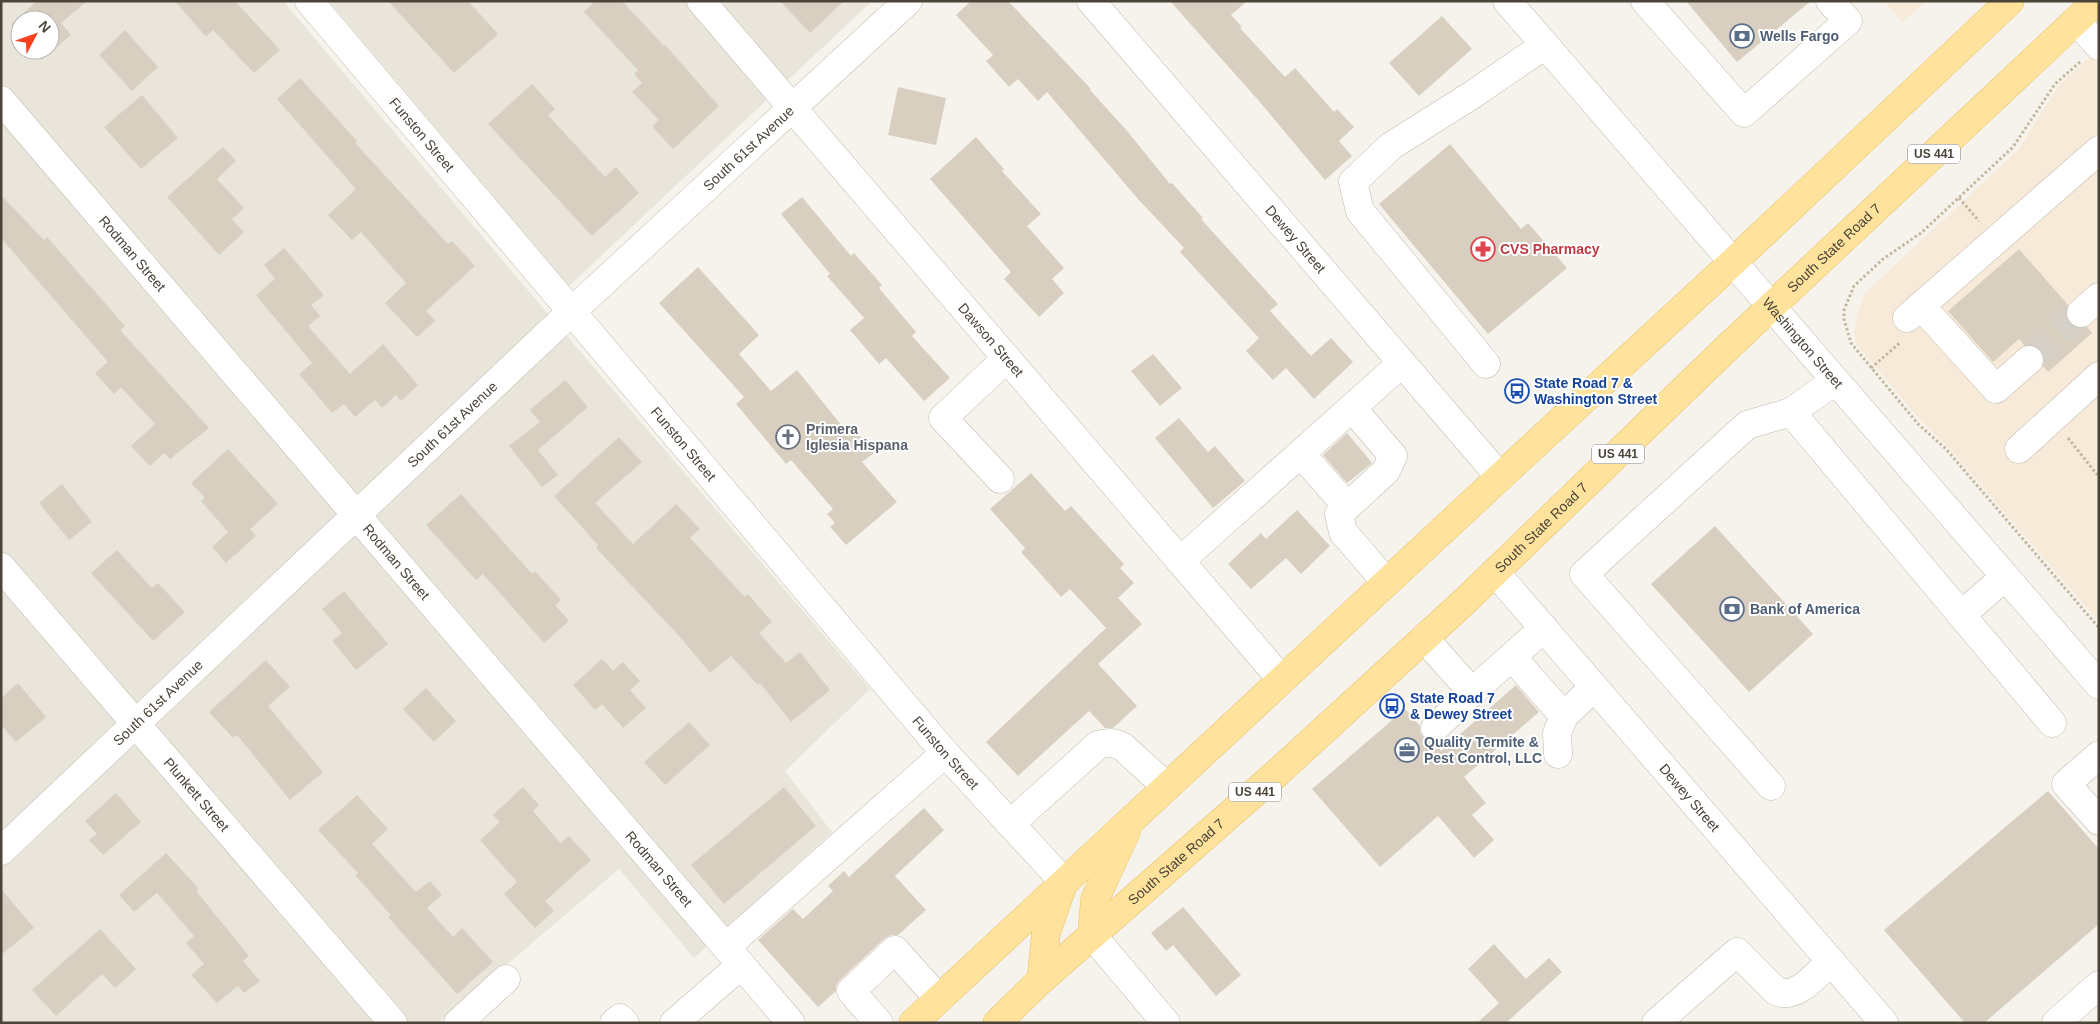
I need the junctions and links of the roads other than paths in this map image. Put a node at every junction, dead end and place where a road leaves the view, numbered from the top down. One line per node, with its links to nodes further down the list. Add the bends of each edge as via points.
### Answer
1 (309, 1): 18 (street, Funston Street)
2 (700, 1): 14 (street, Dawson Street)
3 (908, 1): 14 (street, South 61st Avenue)
4 (1090, 1): 21 (street, Dewey Street)
5 (1507, 1): 11 (street, Washington Street)
6 (1646, 1): 7 (street, via 1744,113 1848,21)
7 (1830, 1)
8 (2010, 1): 16 (main road)
9 (2097, 1): 10 (main road, South State Road 7 / US 441)
10 (2076, 21): 12 (street); 17 (main road, South State Road 7 / US 441)
11 (1545, 45): 16 (street, Washington Street); 22 (street, via 1391,146 1353,182 1360,211)
12 (2099, 46)
13 (1, 100): 32 (street, Rodman Street)
14 (792, 108): 18 (street, South 61st Avenue); 19 (street, Dawson Street)
15 (2099, 150): 20 (street, via 1914,312 1996,390)
16 (1733, 262): 17 (street, Washington Street); 29 (main road)
17 (1772, 308): 24 (street, Washington Street); 35 (main road, South State Road 7 / US 441)
18 (571, 312): 32 (street, South 61st Avenue); 50 (street, Funston Street)
19 (1007, 358): 30 (street, via 943,418); 33 (street, Dawson Street)
20 (2029, 360)
21 (1402, 363): 25 (street); 29 (street, Dewey Street)
22 (1486, 364)
23 (2099, 376): 27 (street)
24 (1835, 381): 26 (street); 36 (street, Washington Street)
25 (1352, 408): 28 (street); 31 (street, via 1393,456 1386,471)
26 (1791, 412): 38 (street); 54 (street, via 1747,425 1584,574)
27 (2019, 449)
28 (1301, 454): 31 (street); 33 (street)
29 (1500, 477): 37 (main road)
30 (1000, 479)
31 (1347, 506): 37 (street, via 1339,514 1343,532)
32 (357, 515): 48 (street, South 61st Avenue); 61 (street, Rodman Street)
33 (1180, 561): 42 (street, Dawson Street)
34 (1, 567): 48 (street, Plunkett Street)
35 (1495, 572): 39 (street, Dewey Street); 40 (main road, South State Road 7 / US 441)
36 (2005, 577): 38 (street); 43 (street, Washington Street)
37 (1386, 582): 42 (main road)
38 (1961, 615): 47 (street)
39 (1544, 628): 41 (street); 44 (street, Dewey Street)
40 (1424, 638): 45 (street); 60 (main road, South State Road 7 / US 441, via 1276,774)
41 (1512, 657): 45 (street); 46 (street)
42 (1282, 680): 53 (main road)
43 (2099, 685)
44 (1594, 687): 46 (street); 62 (street, Dewey Street)
45 (1472, 692): 49 (street)
46 (1564, 716): 51 (street, via 1557,732)
47 (2052, 723)
48 (137, 725): 58 (street, South 61st Avenue); 67 (street, Plunkett Street)
49 (1435, 728)
50 (945, 753): 57 (street, Funston Street); 61 (street)
51 (1558, 754)
52 (2099, 755): 56 (street, via 2066,784)
53 (1166, 786): 55 (main road); 57 (street, via 1123,747 1106,742 1098,745)
54 (1771, 786)
55 (1132, 819): 59 (main road); 60 (main road, via 1095,899)
56 (2099, 821)
57 (1010, 824): 59 (street, Funston Street)
58 (1, 851)
59 (1064, 882): 64 (main road, via 1046,933); 66 (main road)
60 (1092, 935): 64 (main road, South State Road 7 / US 441); 76 (street)
61 (733, 956): 71 (street); 72 (street, Rodman Street)
62 (1831, 961): 77 (street, via 1794,993 1784,995 1737,952); 78 (street, Dewey Street)
63 (506, 979): 68 (street)
64 (1041, 980): 75 (main road, South State Road 7 / US 441)
65 (2099, 985): 79 (street)
66 (939, 998): 73 (street, via 896,950 851,991); 74 (main road)
67 (393, 1023)
68 (458, 1023)
69 (614, 1023): 70 (street, via 620,1018)
70 (625, 1023)
71 (674, 1023)
72 (791, 1023)
73 (879, 1023)
74 (913, 1023)
75 (997, 1023)
76 (1166, 1023)
77 (1656, 1023)
78 (1884, 1023)
79 (2056, 1023)

